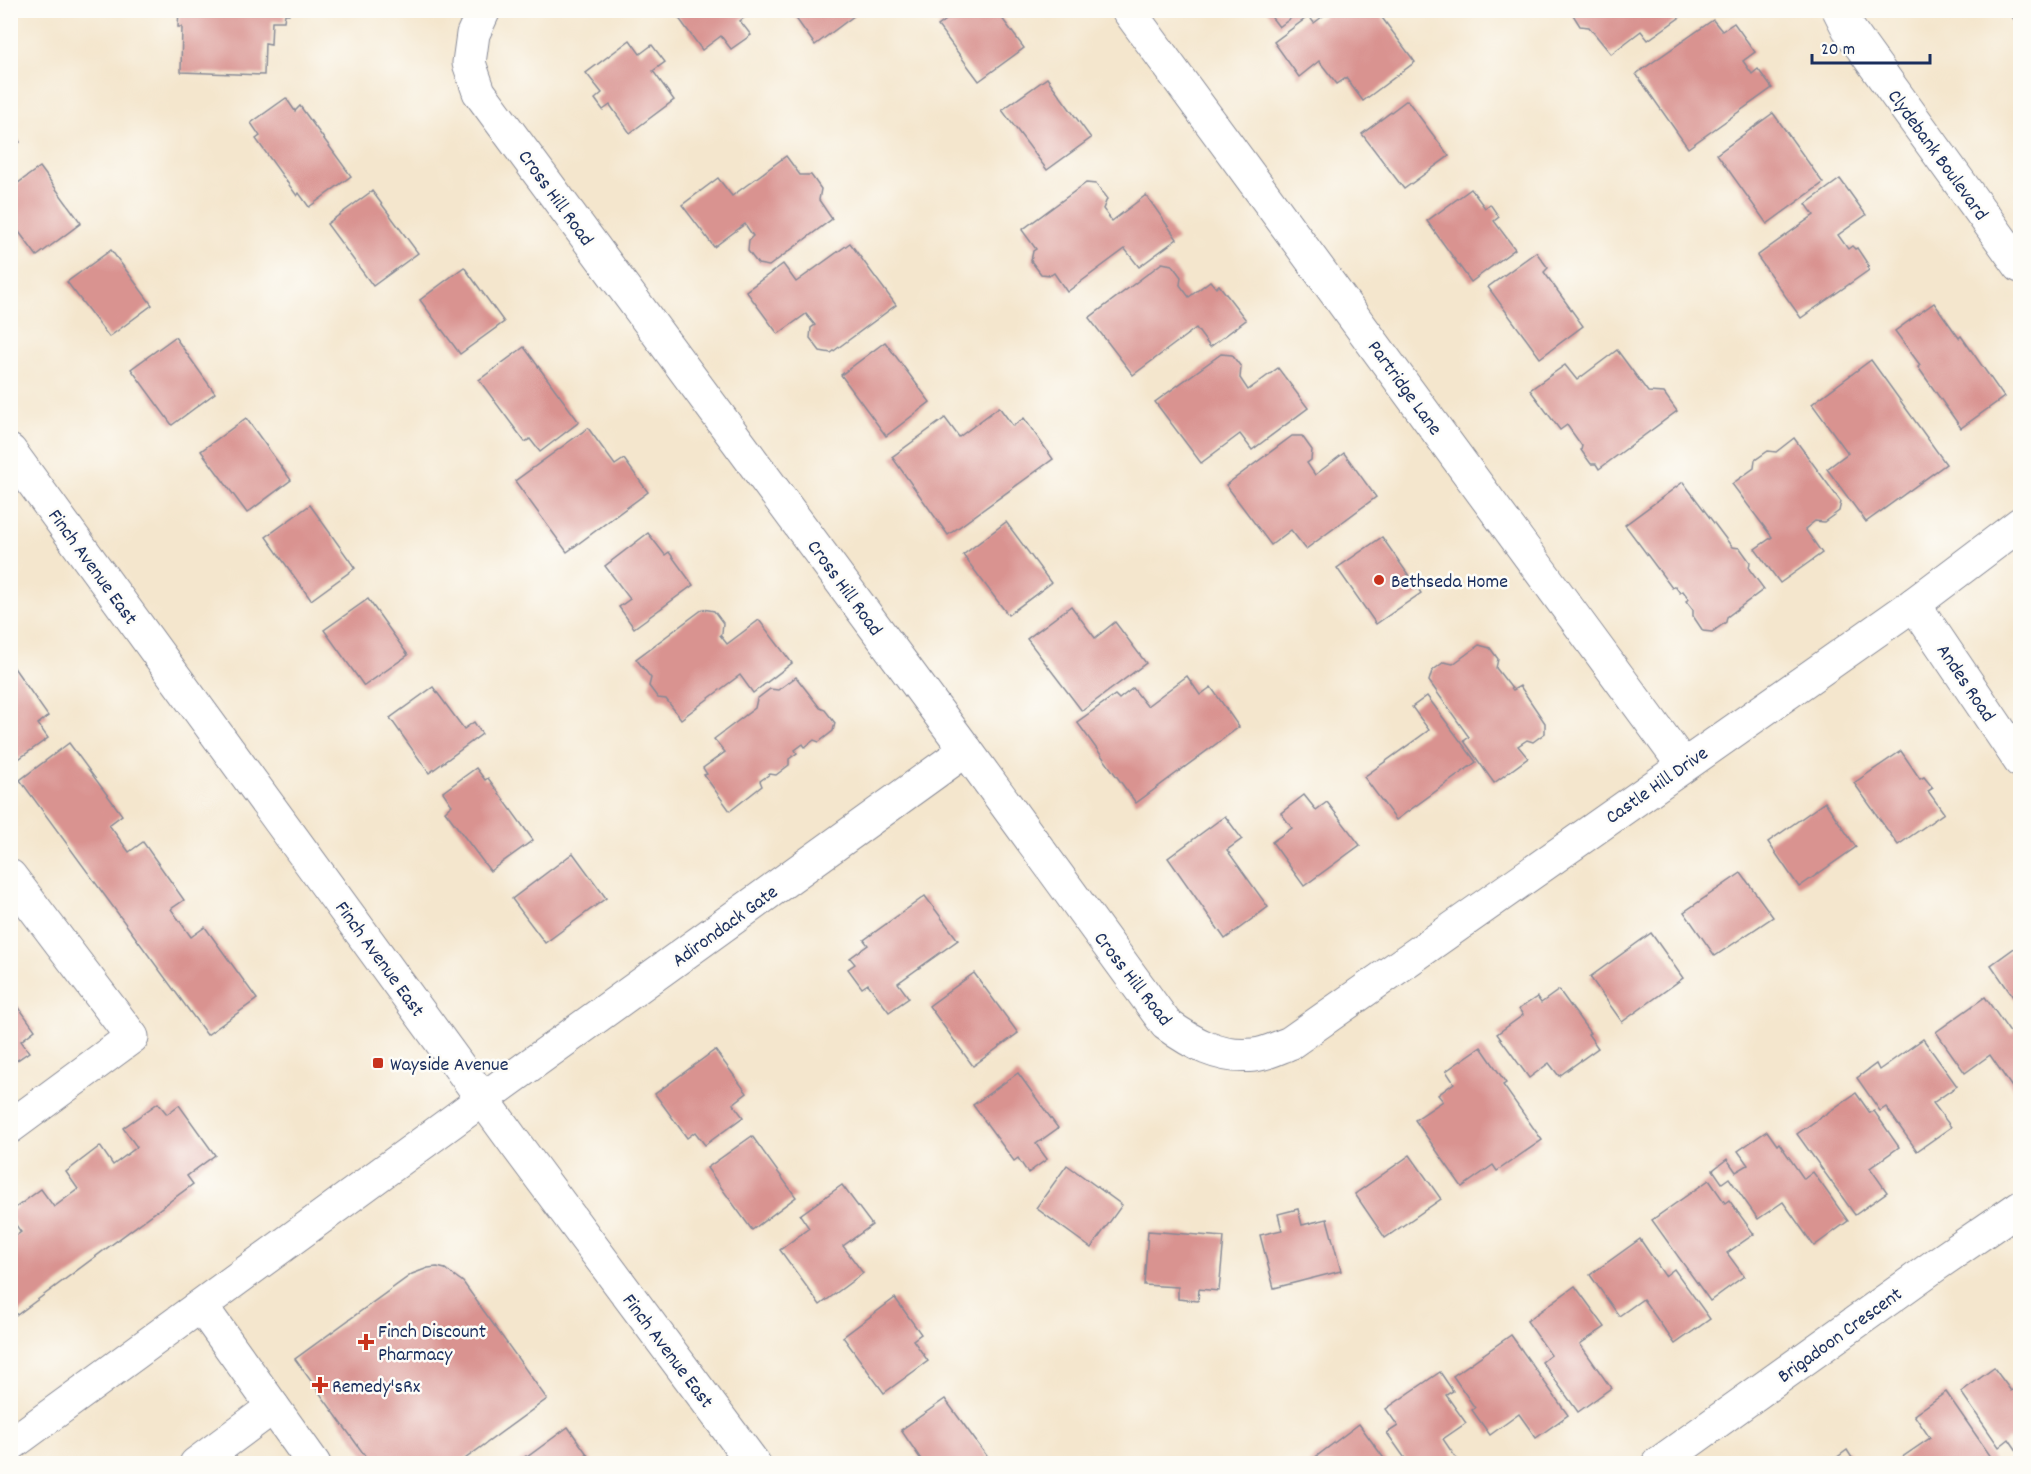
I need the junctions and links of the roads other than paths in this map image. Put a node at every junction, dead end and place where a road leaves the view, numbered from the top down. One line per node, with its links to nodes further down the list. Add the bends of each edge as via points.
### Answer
1 (1128, 10): 10 (street, Partridge Lane)
2 (1839, 10): 4 (street, Clydebank Boulevard, via 1848,28)
3 (479, 22): 8 (street, Cross Hill Road, via 469,63 479,92)
4 (2020, 266)
5 (10, 451): 13 (street, Finch Avenue East)
6 (2020, 524): 7 (street, Castle Hill Drive)
7 (1914, 604): 9 (street, Andes Road); 10 (street, Castle Hill Drive)
8 (966, 750): 12 (street, Cross Hill Road, via 1166,1024 1190,1042 1223,1055 1255,1055); 13 (street, Adirondack Gate)
9 (2020, 760)
10 (1683, 765): 12 (street, Castle Hill Drive)
11 (10, 876): 14 (street, via 132,1037)
12 (1290, 1043)
13 (483, 1100): 16 (street); 21 (street, Finch Avenue East)
14 (10, 1127)
15 (2020, 1207): 22 (street, Brigadoon Crescent)
16 (201, 1306): 17 (street); 18 (street)
17 (273, 1407): 19 (street); 20 (street)
18 (10, 1445)
19 (196, 1464)
20 (314, 1464)
21 (754, 1464)
22 (1659, 1464)

